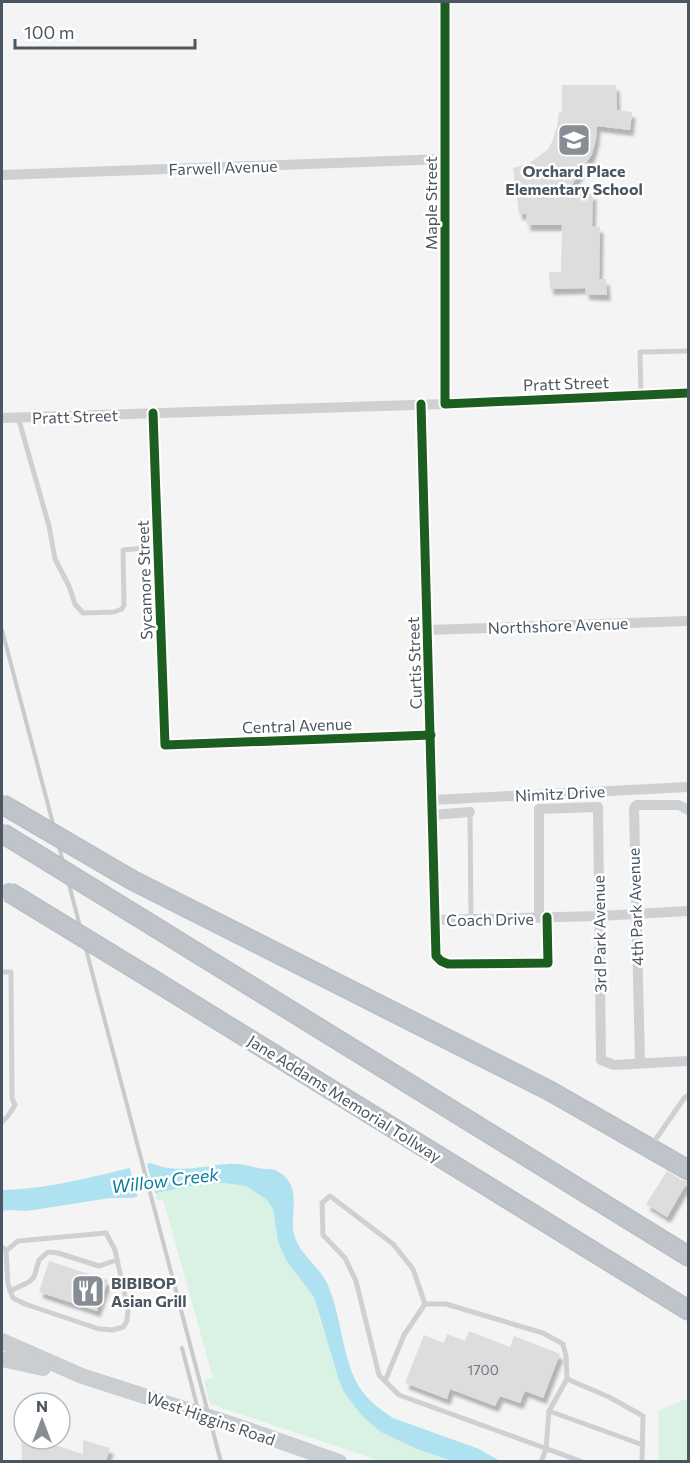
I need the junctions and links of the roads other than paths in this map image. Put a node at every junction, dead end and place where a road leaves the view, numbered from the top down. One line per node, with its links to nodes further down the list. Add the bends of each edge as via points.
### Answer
1 (445, 2): 2 (street, Maple Street)
2 (445, 159): 3 (street, Farwell Avenue); 8 (street, Maple Street)
3 (2, 175)
4 (688, 351): 6 (lane, via 640,352)
5 (688, 393): 6 (street, Pratt Street)
6 (640, 395): 8 (street, Pratt Street)
7 (421, 404): 8 (street, Pratt Street); 9 (street, Pratt Street); 14 (street, Curtis Street)
8 (445, 404)
9 (153, 413): 10 (street, Pratt Street); 12 (street, Sycamore Street)
10 (18, 417): 11 (street, Pratt Street); 12 (lane, via 55,559 83,613 122,609 123,550)
11 (2, 418)
12 (158, 547): 16 (street, Sycamore Street)
13 (688, 621): 14 (street, Northshore Avenue)
14 (428, 630): 15 (street, Curtis Street)
15 (430, 735): 16 (street, Central Avenue); 18 (street, Curtis Street)
16 (165, 745)
17 (688, 787): 18 (street, Nimitz Drive)
18 (432, 800): 22 (street, Curtis Street)
19 (2, 804): 36 (highway, bridge, via 132,880 550,1090)
20 (688, 809): 26 (street, 4th Park Avenue, via 679,805 634,808)
21 (470, 812): 22 (street); 29 (lane)
22 (432, 815): 30 (street, Curtis Street)
23 (2, 833): 39 (highway, bridge)
24 (5, 889): 43 (highway, Jane Addams Memorial Tollway, bridge)
25 (688, 910): 26 (street, Coach Drive)
26 (635, 914): 27 (street, Coach Drive); 33 (street, 4th Park Avenue)
27 (599, 916): 28 (street, Coach Drive); 28 (street, 3rd Park Avenue, via 598,807 539,809); 33 (street, 3rd Park Avenue, via 602,1060 614,1065)
28 (543, 917): 29 (street, Coach Drive); 30 (street, Curtis Street, via 548,963 443,963 436,956)
29 (471, 919): 30 (street, Coach Drive)
30 (435, 920)
31 (2, 972): 35 (lane, via 11,972 15,1105)
32 (688, 1061): 33 (street)
33 (640, 1063)
34 (688, 1096): 36 (lane)
35 (2, 1122)
36 (650, 1147): 37 (highway)
37 (688, 1170)
38 (4, 1249): 40 (lane, via 18,1241 106,1233); 41 (lane)
39 (688, 1256)
40 (117, 1260): 41 (lane, via 99,1266 48,1252 39,1260 34,1277); 41 (lane, via 128,1317 123,1327 113,1330 99,1329 25,1304 13,1299)
41 (10, 1291)
42 (425, 1304): 47 (lane, via 446,1304 543,1333 563,1344); 48 (lane, via 404,1335); 48 (lane, via 413,1269 393,1244 330,1196 322,1203 323,1235 345,1258 356,1281 379,1375)
43 (688, 1310)
44 (2, 1341): 46 (main road, West Higgins Road)
45 (2, 1359): 46 (main road, West Higgins Road)
46 (82, 1376): 53 (main road, West Higgins Road)
47 (567, 1379): 49 (lane); 50 (lane, via 643,1416)
48 (385, 1381): 51 (lane, via 399,1395)
49 (549, 1411): 50 (lane); 51 (lane)
50 (643, 1445): 56 (lane)
51 (546, 1449): 52 (lane); 54 (lane)
52 (572, 1460): 55 (lane)
53 (339, 1461)
54 (541, 1461)
55 (583, 1461)
56 (642, 1461)

